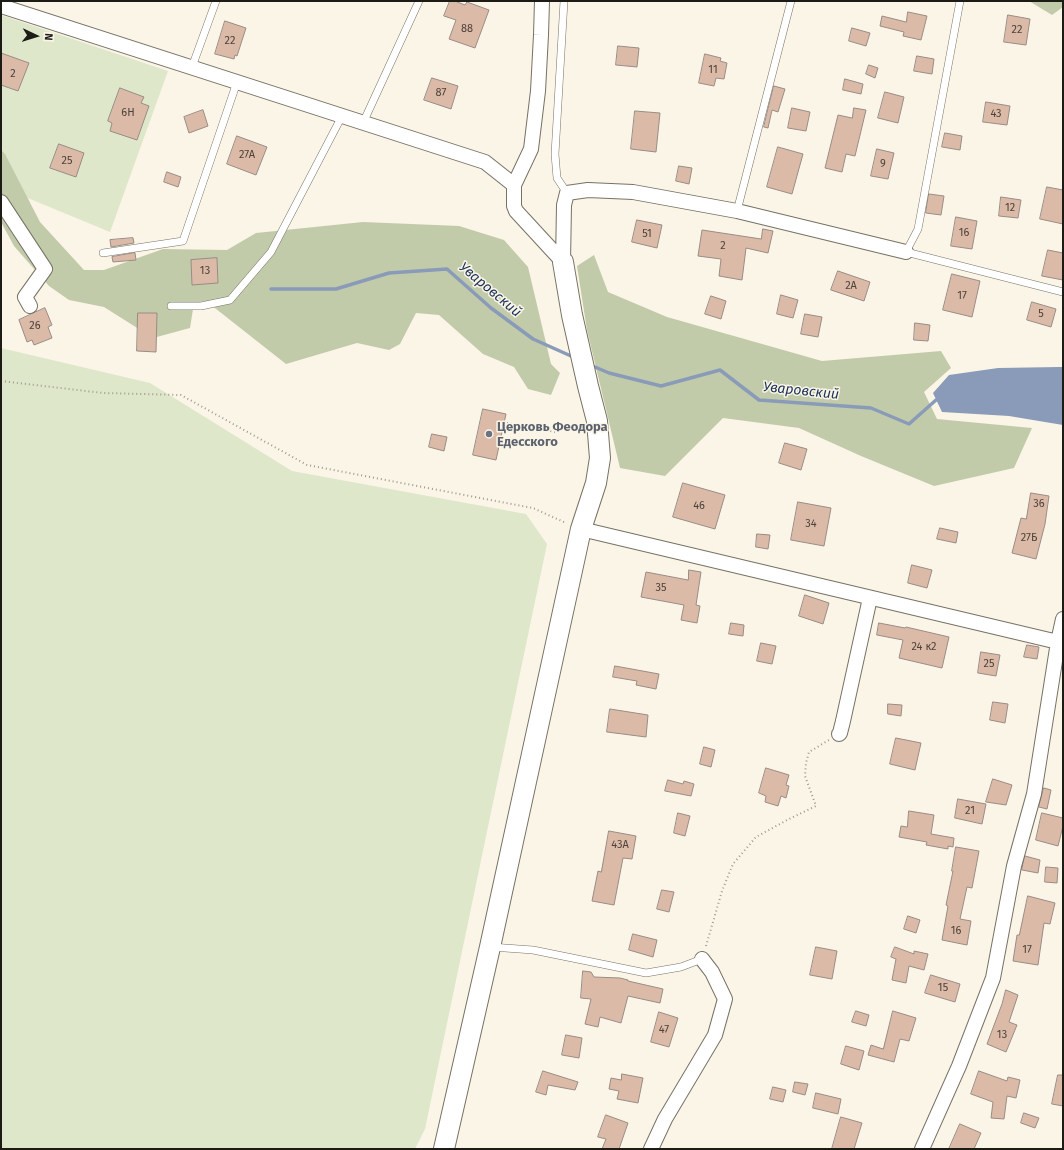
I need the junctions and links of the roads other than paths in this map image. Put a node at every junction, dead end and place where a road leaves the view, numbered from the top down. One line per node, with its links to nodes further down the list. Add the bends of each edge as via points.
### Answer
1 (216, 1): 8 (lane)
2 (419, 1): 11 (lane)
3 (542, 1): 12 (street, via 538,91 531,149)
4 (564, 1): 13 (lane, via 555,154 557,178)
5 (791, 1): 15 (lane)
6 (960, 1): 16 (lane, via 918,229)
7 (1, 6): 8 (street)
8 (192, 67): 9 (street)
9 (237, 82): 10 (street); 17 (lane, via 183,241)
10 (342, 116): 11 (street); 21 (lane, via 272,252 230,300 201,306)
11 (363, 123): 12 (street, via 485,162)
12 (514, 185): 18 (street, via 516,212)
13 (568, 193): 15 (street, via 588,190 633,192); 18 (street, via 564,205)
14 (1, 202): 20 (street, via 45,269 25,297)
15 (737, 211): 16 (street)
16 (906, 252): 19 (lane)
17 (103, 253)
18 (563, 262): 22 (street, via 597,421 600,458 596,483)
19 (1063, 292)
20 (30, 306)
21 (171, 306)
22 (581, 529): 23 (street); 27 (street)
23 (870, 598): 25 (street); 26 (street)
24 (1063, 619): 25 (street)
25 (1058, 642): 31 (street, via 1034,794 1014,866 993,978)
26 (839, 734)
27 (490, 947): 28 (lane, via 533,950 646,973 681,967); 29 (street)
28 (702, 959): 30 (street, via 726,999 715,1036 665,1118)
29 (444, 1149)
30 (651, 1149)
31 (922, 1149)

